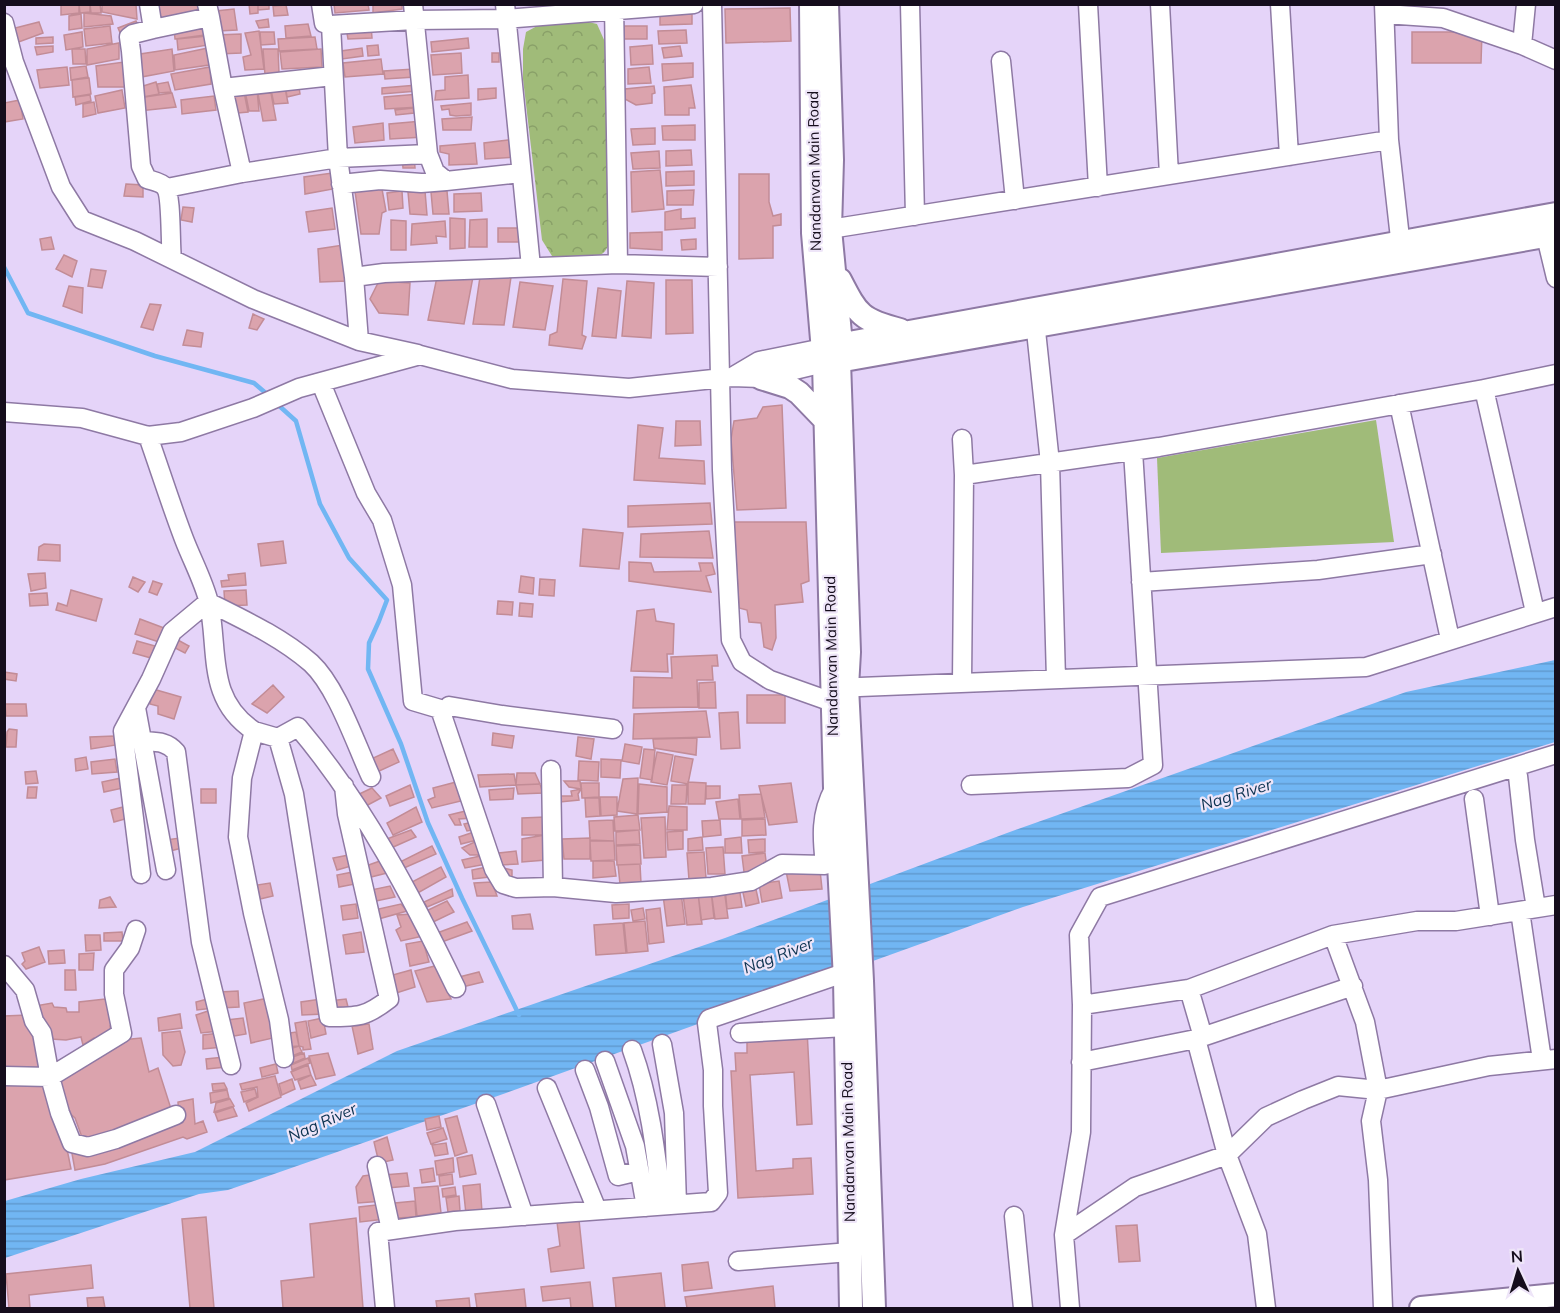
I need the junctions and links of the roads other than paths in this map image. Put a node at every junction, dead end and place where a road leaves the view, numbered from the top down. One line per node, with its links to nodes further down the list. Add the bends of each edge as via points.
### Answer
1 (149, 4): 19 (street)
2 (321, 4): 18 (street, via 324,22)
3 (694, 4): 12 (street)
4 (712, 4): 44 (street)
5 (811, 4): 51 (main road, Nandanvan Main Road, via 813,233)
6 (827, 4): 39 (main road)
7 (910, 4): 37 (street)
8 (1088, 4): 34 (street)
9 (1160, 4): 31 (street)
10 (1280, 4): 27 (street)
11 (1526, 4): 20 (street)
12 (614, 8): 16 (street); 42 (street)
13 (1384, 9): 20 (street, via 1443,18); 25 (street)
14 (208, 11): 19 (street); 24 (street)
15 (414, 12): 16 (street); 18 (street); 26 (street)
16 (505, 12): 30 (street)
17 (4, 23): 41 (street, via 14,62 61,187 82,220)
18 (331, 25): 23 (street)
19 (153, 29): 35 (street, via 129,37 141,166 147,179)
20 (1522, 45): 21 (street)
21 (1556, 60)
22 (1001, 61): 36 (street)
23 (333, 76): 24 (street); 28 (street)
24 (223, 88): 29 (street)
25 (1389, 140): 27 (street); 40 (street)
26 (428, 154): 28 (street); 32 (street, via 435,172)
27 (1289, 156): 31 (street)
28 (338, 158): 29 (street); 33 (street)
29 (242, 173): 35 (street)
30 (521, 173): 32 (street); 43 (street)
31 (1169, 175): 34 (street)
32 (446, 181): 33 (street)
33 (341, 184): 46 (street)
34 (1098, 187): 36 (street)
35 (166, 188): 41 (street)
36 (1015, 200): 37 (street)
37 (915, 216): 39 (street)
38 (1550, 225): 40 (main road); 47 (street)
39 (830, 229): 45 (main road)
40 (1401, 251): 48 (main road)
41 (172, 260): 50 (street, via 253,299)
42 (618, 264): 43 (street); 44 (street)
43 (531, 267): 46 (street)
44 (718, 267): 54 (street)
45 (834, 268): 49 (main road, via 854,308 873,323); 51 (main road)
46 (354, 277): 50 (street)
47 (1556, 278)
48 (1035, 317): 49 (main road); 51 (main road); 64 (street)
49 (907, 332): 51 (main road)
50 (359, 341): 52 (street)
51 (832, 354): 54 (street, via 759,362); 55 (street); 60 (main road, Nandanvan Main Road); 75 (main road, via 846,541)
52 (420, 355): 54 (street, via 512,378 628,388); 56 (street)
53 (1556, 374): 57 (street)
54 (727, 378): 55 (street); 75 (street, via 722,470 731,640 742,662 770,680)
55 (761, 378): 60 (main road, via 790,387)
56 (321, 383): 61 (street, via 180,432); 93 (street, via 366,493 382,520 402,585 413,701 440,708 494,869 503,884 516,888)
57 (1484, 389): 58 (street); 70 (street)
58 (1399, 404): 63 (street); 66 (street)
59 (4, 412): 61 (street, via 82,418)
60 (826, 421): 75 (main road, Nandanvan Main Road)
61 (148, 436): 68 (street)
62 (962, 439): 65 (street)
63 (1133, 451): 64 (street); 67 (street)
64 (1050, 463): 65 (street); 73 (street)
65 (964, 476): 74 (street)
66 (1432, 555): 67 (street, via 1318,570); 71 (street)
67 (1141, 582): 72 (street)
68 (208, 602): 77 (street, via 172,632); 79 (street, via 217,677 228,704 241,722); 85 (street, via 274,636 312,664 338,705)
69 (1556, 606): 70 (street)
70 (1535, 612): 71 (street)
71 (1450, 639): 72 (street, via 1366,667)
72 (1147, 675): 73 (street); 86 (street, via 1153,765 1128,778)
73 (1056, 679): 74 (street)
74 (962, 682): 75 (street)
75 (837, 692): 88 (main road, Nandanvan Main Road); 92 (main road)
76 (449, 706): 78 (street)
77 (136, 708): 81 (street); 91 (street, via 123,731)
78 (613, 729)
79 (254, 731): 80 (street); 110 (street, via 242,778 238,837)
80 (278, 738): 87 (street, via 298,727); 87 (street, via 294,794 329,1017 357,1017 389,999)
81 (142, 741): 90 (street); 114 (street, via 161,742 176,752 201,942)
82 (1556, 754): 104 (street, via 1100,897 1079,935)
83 (551, 770): 93 (street)
84 (1518, 776): 95 (street)
85 (371, 777)
86 (971, 785)
87 (344, 786): 102 (street, via 416,904)
88 (835, 788): 92 (main road, Nandanvan Main Road); 93 (street, via 822,824 825,865 782,864 751,881 712,887 616,893)
89 (1474, 799): 96 (street)
90 (166, 870)
91 (141, 874)
92 (848, 880): 100 (main road, Nandanvan Main Road)
93 (553, 886)
94 (1556, 905): 95 (street)
95 (1528, 910): 96 (street); 111 (street)
96 (1490, 915): 98 (street)
97 (136, 930): 117 (street, via 130,948 114,970 122,1034)
98 (1333, 934): 101 (street); 103 (street)
99 (4, 965): 117 (street, via 25,990 34,1021 42,1033)
100 (851, 978): 105 (main road, Nandanvan Main Road); 125 (street, via 709,1019 718,1193 711,1202); 135 (main road)
101 (1353, 986): 107 (street); 119 (street, via 1365,1023)
102 (456, 988)
103 (1188, 989): 104 (street); 107 (street)
104 (1082, 1005): 113 (street)
105 (846, 1027): 106 (street); 131 (main road, Nandanvan Main Road)
106 (740, 1033)
107 (1199, 1038): 113 (street); 122 (street)
108 (663, 1044): 125 (street, via 674,1113)
109 (632, 1050): 125 (street, via 640,1072)
110 (284, 1058)
111 (1549, 1060): 119 (street, via 1489,1066)
112 (605, 1061): 124 (street, via 635,1146)
113 (1082, 1062): 130 (street, via 1082,1132)
114 (231, 1065)
115 (585, 1070): 124 (street, via 618,1176)
116 (4, 1076): 117 (street)
117 (50, 1077): 121 (street, via 72,1143 88,1147)
118 (547, 1088): 126 (street)
119 (1378, 1090): 122 (street, via 1338,1086 1303,1100 1266,1117); 141 (street, via 1371,1120 1378,1180)
120 (486, 1104): 127 (street)
121 (176, 1115)
122 (1227, 1155): 130 (street, via 1135,1187); 140 (street, via 1257,1234)
123 (377, 1166): 129 (street)
124 (639, 1172): 125 (street)
125 (662, 1205): 126 (street)
126 (597, 1210): 127 (street)
127 (524, 1216): 129 (street)
128 (1014, 1216): 138 (street)
129 (391, 1230): 137 (street, via 378,1232)
130 (1064, 1234): 139 (street)
131 (850, 1252): 132 (street); 134 (main road, Nandanvan Main Road)
132 (738, 1261)
133 (1556, 1295): 136 (main road)
134 (849, 1305)
135 (876, 1305)
136 (1496, 1305): 142 (main road)
137 (385, 1308)
138 (1023, 1308)
139 (1070, 1308)
140 (1266, 1308)
141 (1383, 1308)
142 (1421, 1308)

